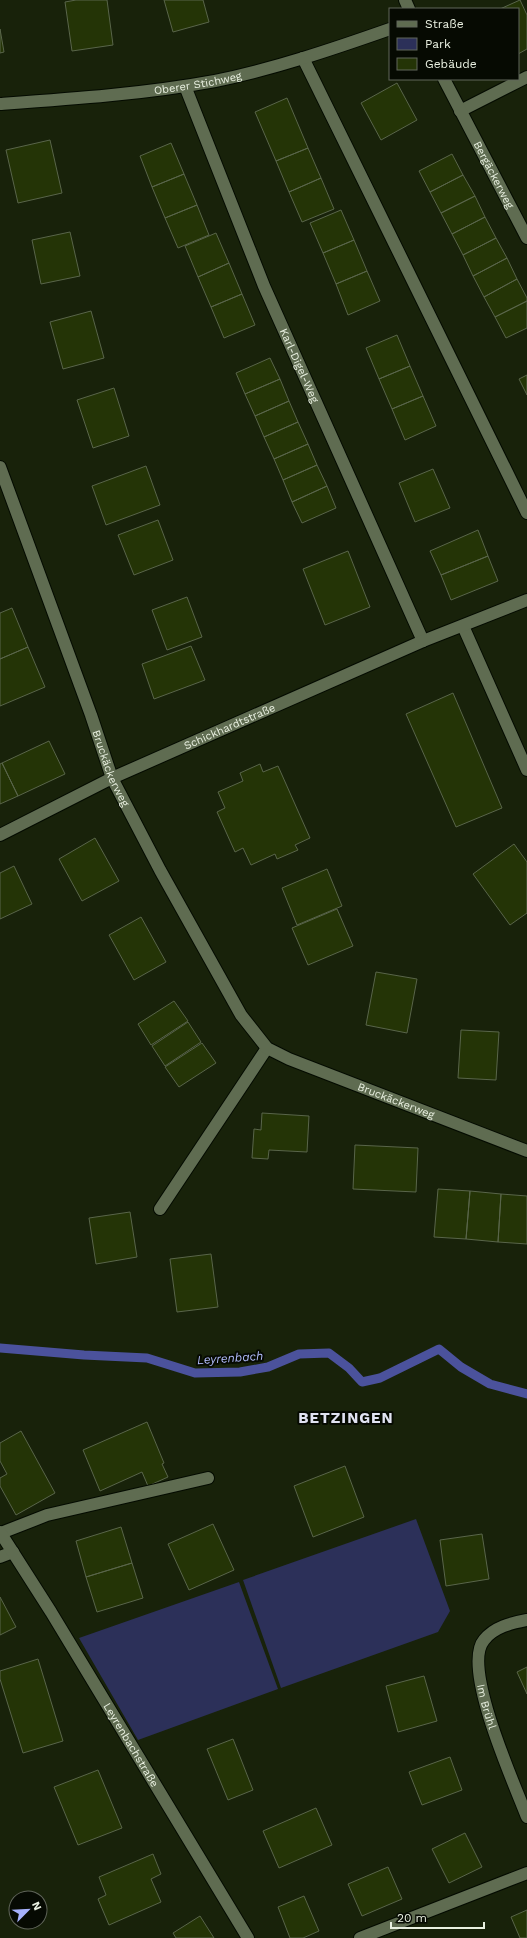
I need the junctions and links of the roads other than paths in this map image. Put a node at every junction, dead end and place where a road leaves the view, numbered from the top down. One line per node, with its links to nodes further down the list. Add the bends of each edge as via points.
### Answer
1 (389, 29): 2 (street, Oberer Stichweg)
2 (303, 58): 5 (street, Oberer Stichweg); 10 (street)
3 (527, 77): 7 (street)
4 (444, 80): 7 (street, Bergäckerweg)
5 (185, 86): 6 (street, Oberer Stichweg); 13 (street, Karl-Digel-Weg, via 264,286)
6 (0, 104)
7 (460, 111): 8 (street, Bergäckerweg)
8 (527, 238)
9 (0, 467): 15 (street, Bruckäckerweg)
10 (527, 513)
11 (527, 600): 12 (street, Schickhardtstraße)
12 (463, 626): 13 (street, Schickhardtstraße); 14 (street)
13 (423, 641): 15 (street, Schickhardtstraße)
14 (527, 770)
15 (112, 778): 16 (street, Schickhardtstraße); 17 (street, Bruckäckerweg, via 160,870 238,1008 254,1034)
16 (0, 835)
17 (267, 1048): 18 (street, Bruckäckerweg, via 318,1071); 19 (street)
18 (527, 1151)
19 (160, 1209)
20 (208, 1478): 21 (street, Leyrenbachstraße, via 47,1515)
21 (0, 1532): 22 (street, Leyrenbachstraße)
22 (13, 1552): 23 (street); 27 (street, Leyrenbachstraße)
23 (0, 1557)
24 (527, 1620): 25 (street, Im Brühl, via 494,1630 483,1641 478,1656 478,1675 486,1706)
25 (527, 1817)
26 (527, 1873): 28 (street)
27 (248, 1938)
28 (360, 1938)

